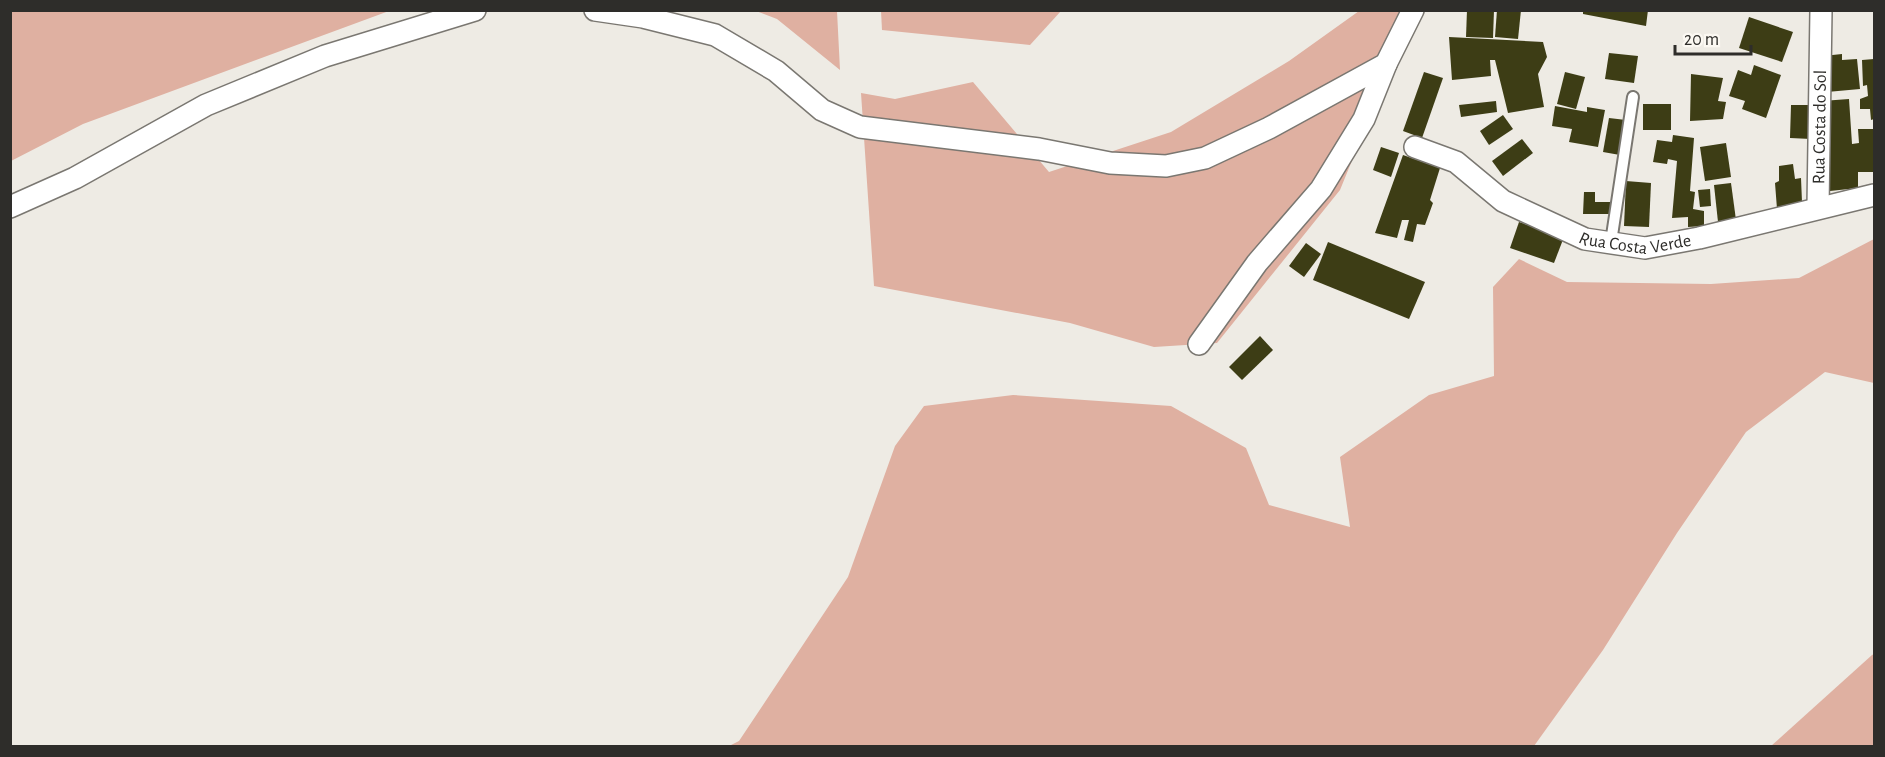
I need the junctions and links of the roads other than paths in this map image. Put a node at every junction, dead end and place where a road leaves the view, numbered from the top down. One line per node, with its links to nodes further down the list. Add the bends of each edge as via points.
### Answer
1 (475, 10): 9 (street, via 325,56 206,105 75,178)
2 (595, 10): 5 (street, via 715,35 776,71 822,110 860,127 1039,149 1110,164 1166,166 1205,158)
3 (1413, 10): 5 (street)
4 (1821, 10): 10 (street, Rua Costa do Sol)
5 (1386, 64): 12 (street, via 1364,119 1321,189 1257,263)
6 (1633, 97): 11 (lane)
7 (1415, 147): 11 (street, Rua Costa Verde, via 1456,162 1503,201 1585,239)
8 (1875, 195): 10 (street, Rua Costa Verde)
9 (10, 207)
10 (1818, 207): 11 (street, Rua Costa Verde, via 1645,248)
11 (1611, 243)
12 (1199, 344)

